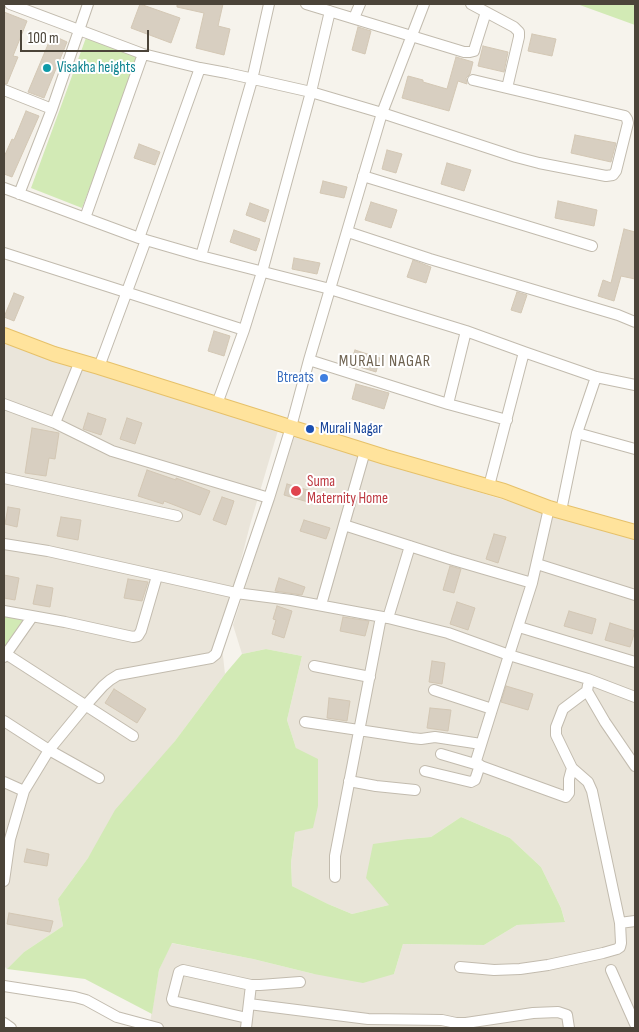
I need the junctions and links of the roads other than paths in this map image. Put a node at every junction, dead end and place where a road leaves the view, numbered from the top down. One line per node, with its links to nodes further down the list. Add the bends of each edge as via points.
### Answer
1 (10, 4): 11 (street)
2 (88, 4): 11 (street)
3 (269, 4): 15 (street)
4 (306, 4): 8 (street)
5 (360, 4): 10 (street)
6 (424, 4): 12 (street)
7 (472, 4): 9 (street)
8 (330, 11): 10 (street); 19 (street)
9 (486, 12): 12 (street, via 474,51 464,52); 17 (street, via 519,32)
10 (354, 18): 12 (street)
11 (79, 31): 13 (street); 20 (street)
12 (411, 36): 21 (street)
13 (143, 54): 14 (street); 25 (street)
14 (200, 68): 15 (street); 27 (street)
15 (252, 80): 19 (street); 30 (street)
16 (473, 80): 17 (street)
17 (506, 88): 21 (street, via 625,116 628,123 613,175 516,157)
18 (4, 90): 20 (street)
19 (311, 92): 21 (street); 31 (street)
20 (52, 109): 24 (street)
21 (382, 113): 22 (street)
22 (363, 176): 26 (street); 28 (street)
23 (4, 188): 24 (street)
24 (19, 194): 25 (street)
25 (85, 218): 27 (street)
26 (348, 232): 32 (street); 34 (street)
27 (142, 239): 30 (street); 33 (street)
28 (592, 246)
29 (4, 253): 33 (street)
30 (201, 256): 31 (street)
31 (262, 272): 32 (street); 35 (street)
32 (330, 289): 36 (street); 39 (street)
33 (126, 293): 35 (street); 41 (street)
34 (635, 322)
35 (244, 330): 45 (street)
36 (466, 331): 38 (street); 46 (street)
37 (4, 335): 40 (main road)
38 (524, 352): 42 (street); 47 (street)
39 (309, 360): 46 (street); 49 (street)
40 (80, 361): 41 (main road); 48 (street)
41 (99, 367): 45 (main road)
42 (596, 376): 43 (street); 50 (street)
43 (635, 385)
44 (4, 404): 48 (street)
45 (217, 404): 49 (main road)
46 (448, 404): 47 (street)
47 (507, 420): 54 (street)
48 (55, 423): 55 (street, via 112,451)
49 (291, 427): 52 (main road); 55 (street)
50 (578, 433): 51 (street); 56 (street)
51 (635, 449)
52 (365, 451): 54 (main road); 58 (street)
53 (4, 478): 57 (street)
54 (489, 486): 56 (main road)
55 (269, 498): 65 (street)
56 (555, 509): 59 (main road); 62 (street)
57 (177, 516)
58 (344, 525): 61 (street); 67 (street)
59 (635, 532)
60 (4, 544): 63 (street)
61 (410, 546): 64 (street); 70 (street)
62 (537, 564): 64 (street); 66 (street)
63 (157, 576): 65 (street); 69 (street, via 138,636)
64 (532, 583): 71 (street)
65 (236, 593): 67 (street); 81 (street, via 216,654 211,658 118,675)
66 (635, 595)
67 (321, 606): 70 (street)
68 (4, 611): 69 (street)
69 (32, 617): 72 (street)
70 (385, 617): 73 (street, via 448,633); 76 (street)
71 (519, 627): 73 (street); 74 (street)
72 (5, 655): 81 (street)
73 (509, 655): 77 (street); 82 (street)
74 (635, 662)
75 (314, 666): 76 (street)
76 (370, 677): 85 (street)
77 (588, 679): 79 (street); 80 (street)
78 (434, 690): 82 (street)
79 (587, 691): 91 (street); 92 (street, via 563,709 556,727 556,735)
80 (635, 697)
81 (86, 705): 86 (street); 88 (street)
82 (492, 709): 87 (street)
83 (4, 721): 88 (street)
84 (305, 722): 85 (street)
85 (360, 731): 87 (street); 95 (street)
86 (133, 736)
87 (481, 744): 90 (street)
88 (49, 750): 94 (street); 98 (street)
89 (441, 754): 90 (street)
90 (478, 765): 92 (street, via 566,797); 93 (street, via 475,780 471,782)
91 (635, 766)
92 (572, 768): 103 (street, via 588,782 592,792)
93 (425, 772)
94 (99, 778)
95 (350, 781): 97 (street); 100 (street, via 334,856)
96 (4, 782): 98 (street)
97 (415, 790)
98 (24, 791): 99 (street)
99 (7, 842): 101 (street)
100 (335, 877)
101 (4, 881)
102 (635, 922): 103 (street)
103 (620, 923): 104 (street, via 621,943 616,949 548,965 494,970)
104 (460, 967)
105 (611, 970): 113 (street)
106 (300, 982): 107 (street)
107 (251, 985): 109 (street); 111 (street, via 180,970 172,999)
108 (4, 986): 115 (street, via 75,997 118,1017)
109 (249, 1004): 111 (street); 112 (street)
110 (4, 1023): 114 (street)
111 (246, 1023)
112 (410, 1024): 116 (street, via 442,1020 466,1023 558,1012 567,1015)
113 (635, 1024)
114 (11, 1028)
115 (158, 1028)
116 (569, 1028)

